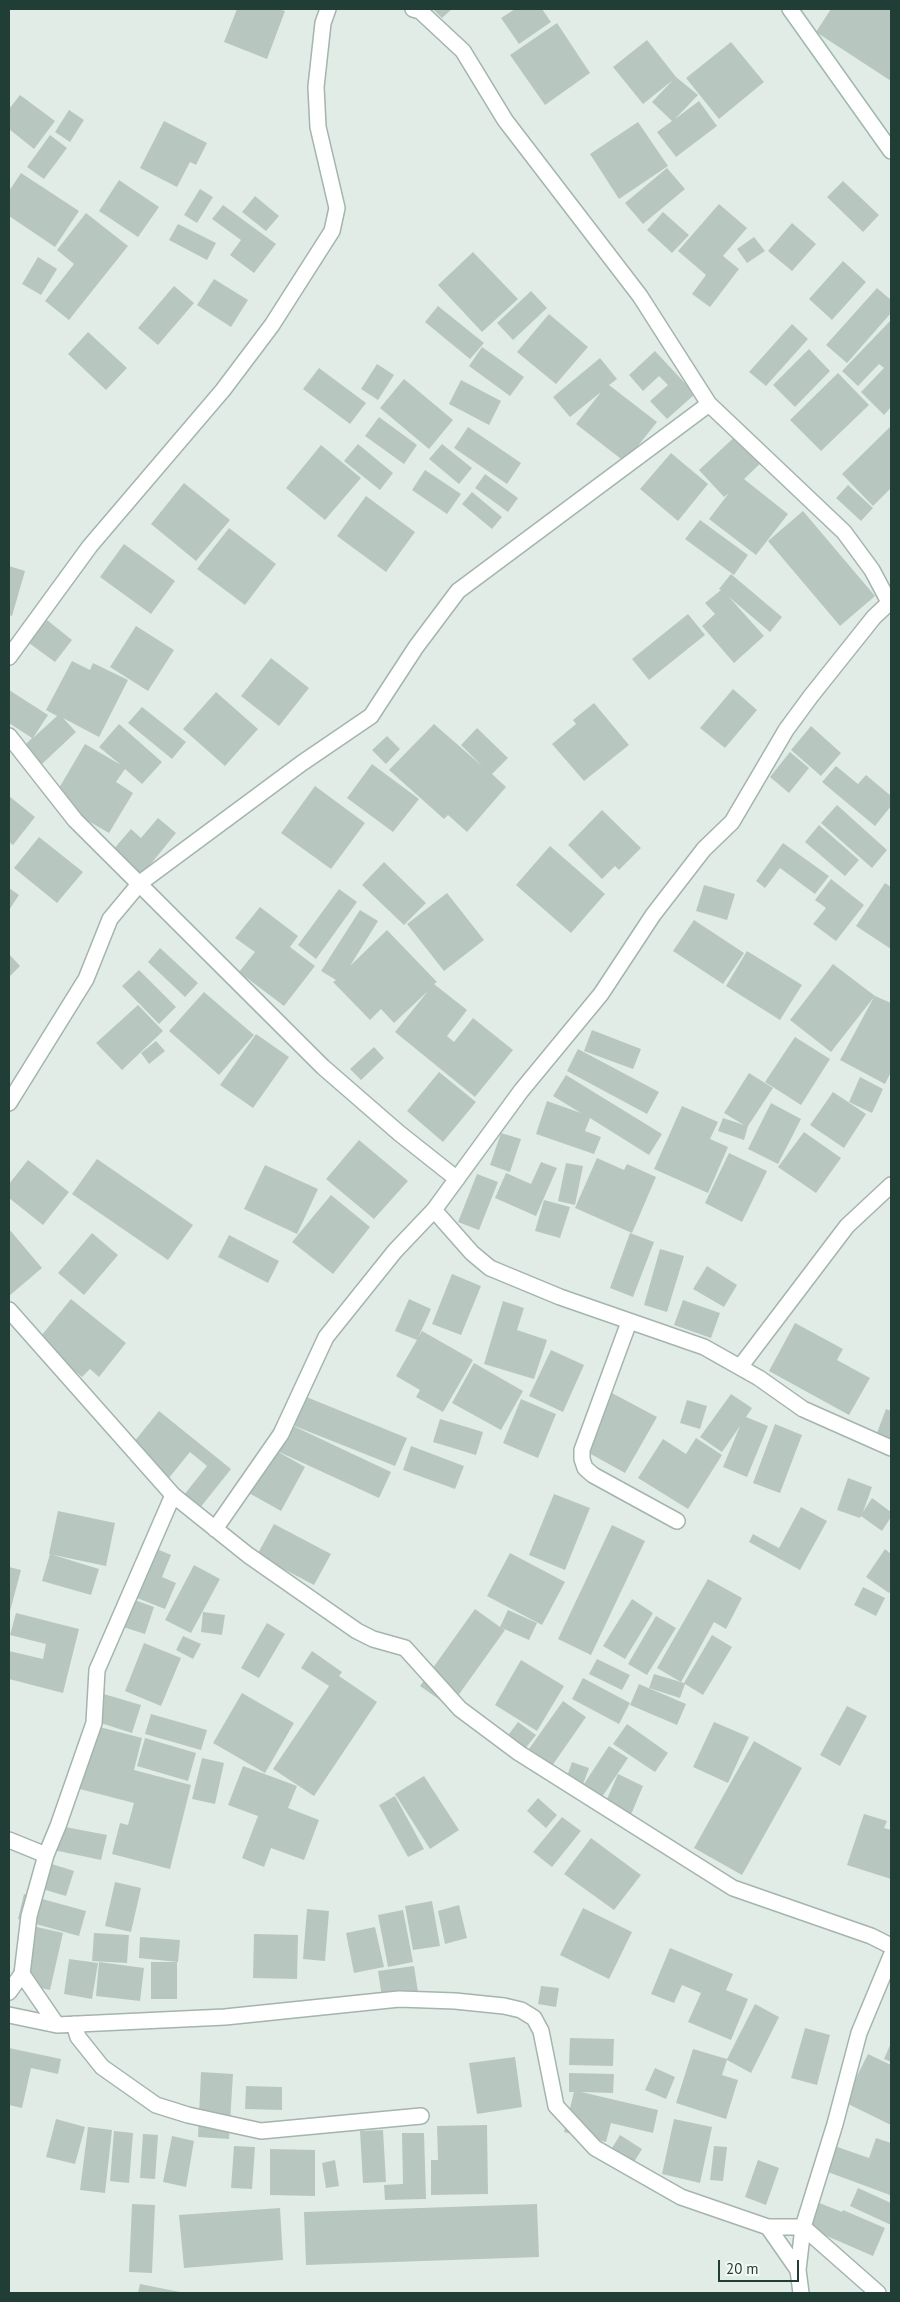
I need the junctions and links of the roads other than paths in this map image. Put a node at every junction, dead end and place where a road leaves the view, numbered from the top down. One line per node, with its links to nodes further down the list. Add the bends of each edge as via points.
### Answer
1 (328, 9): 7 (street, via 323,23 316,87 318,127 337,208 332,231 262,340 90,546)
2 (413, 9): 5 (street, via 420,11 463,51 504,120 640,296)
3 (792, 10): 4 (street)
4 (891, 151)
5 (709, 404): 6 (street, via 844,532); 9 (street, via 458,591 371,716)
6 (890, 601): 11 (street, via 810,696 786,730 732,822 704,849 653,915 601,994 521,1091)
7 (9, 656)
8 (9, 736): 9 (street, via 75,820)
9 (140, 883): 10 (street, via 110,919 86,979); 11 (street, via 323,1067)
10 (9, 1103)
11 (457, 1179): 13 (street)
12 (891, 1185): 16 (street, via 847,1226)
13 (434, 1210): 15 (street, via 472,1253 490,1268); 20 (street, via 395,1251 326,1337 281,1434)
14 (9, 1310): 18 (street)
15 (629, 1322): 16 (street, via 704,1346); 19 (street, via 582,1450 582,1459 593,1476)
16 (740, 1367): 17 (street, via 803,1409)
17 (891, 1448)
18 (173, 1495): 20 (street); 22 (street, via 97,1670 94,1723)
19 (677, 1521)
20 (215, 1529): 23 (street, via 357,1631 405,1648 460,1709 519,1753 710,1874 754,1897 777,1902)
21 (9, 1840): 22 (street)
22 (46, 1855): 25 (street, via 29,1916)
23 (891, 1946)
24 (891, 1956): 32 (street, via 859,2033)
25 (22, 1974): 26 (street); 29 (street)
26 (9, 1992)
27 (9, 2015): 29 (street)
28 (74, 2024): 29 (street); 30 (street, via 78,2037 102,2067 156,2105 188,2115 261,2131); 31 (street, via 225,2017 400,1999 465,2002 521,2010 534,2018 542,2031 556,2106 595,2148 681,2197)
29 (56, 2025)
30 (421, 2116)
31 (768, 2227): 32 (street); 33 (street)
32 (803, 2227): 33 (street); 35 (street)
33 (798, 2270): 34 (street)
34 (801, 2293)
35 (878, 2293)

